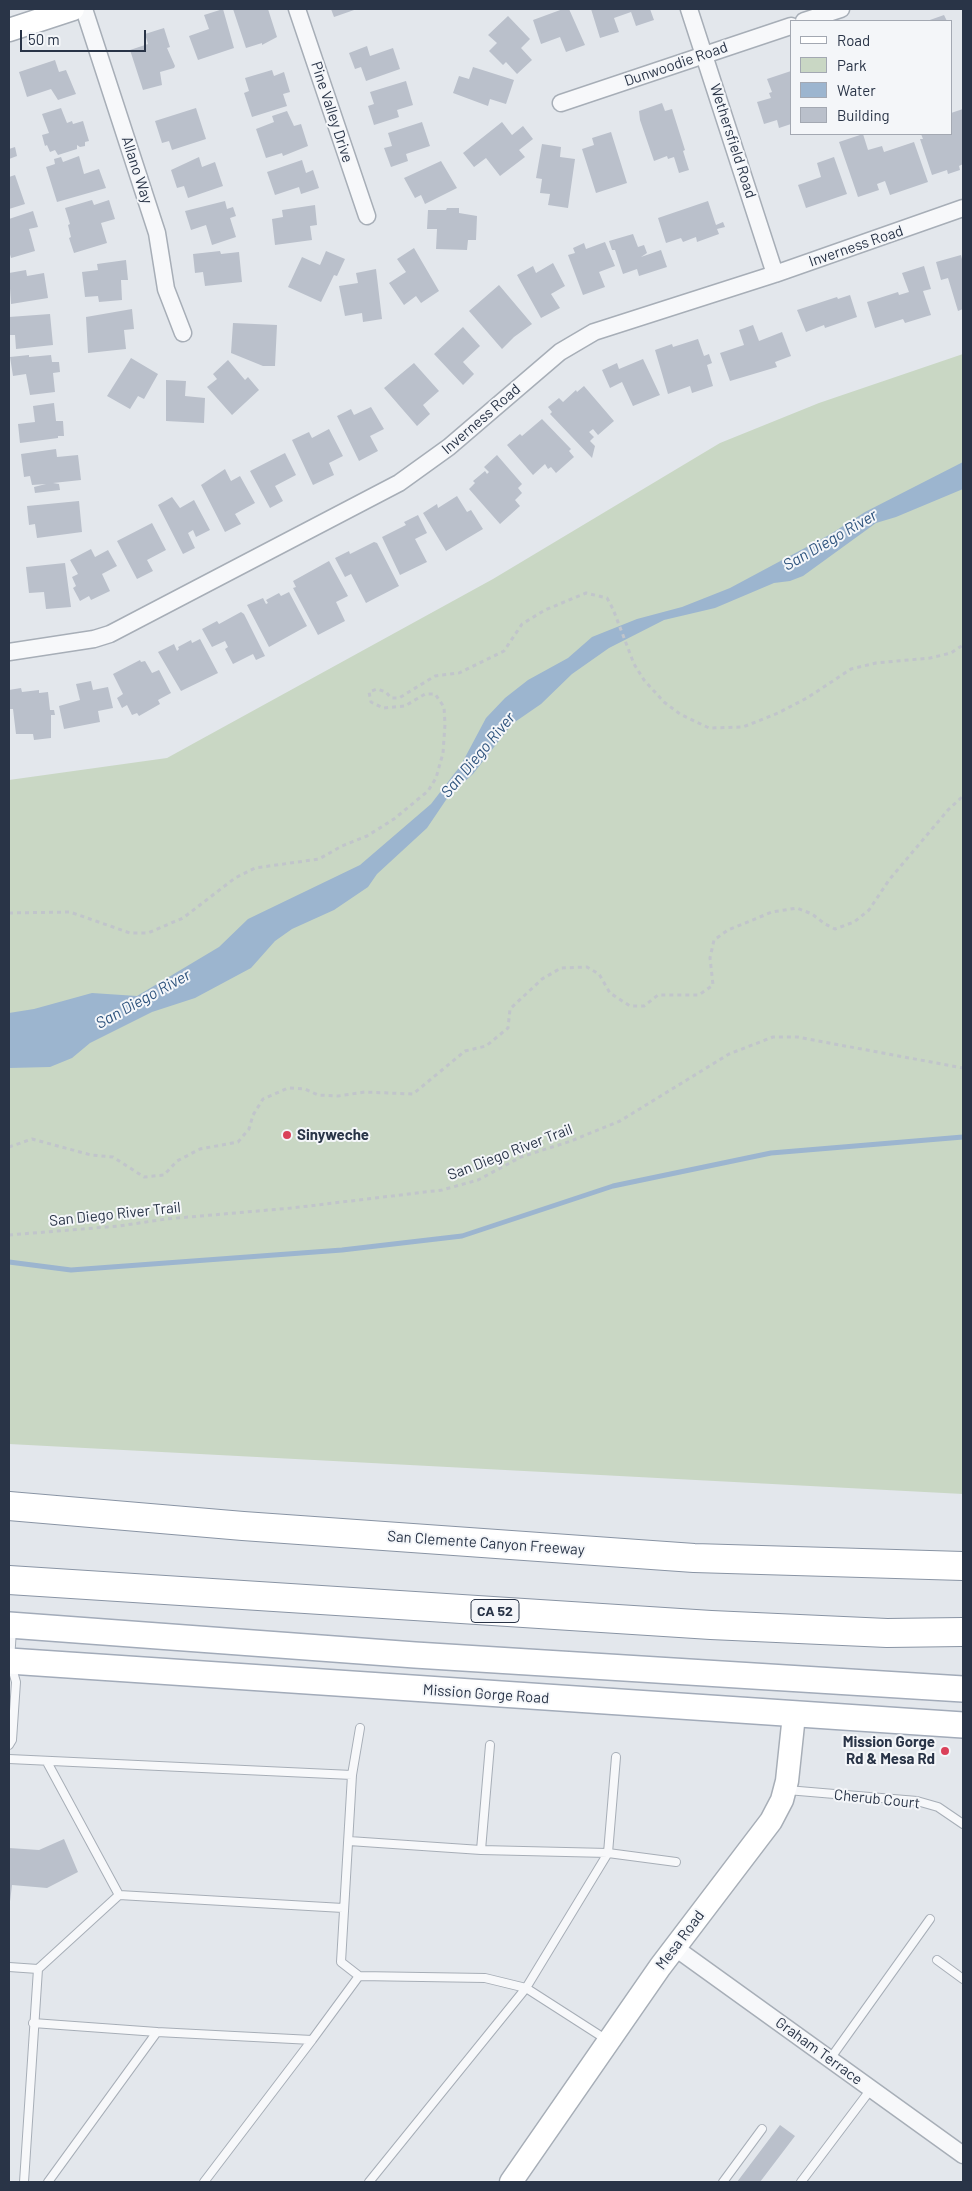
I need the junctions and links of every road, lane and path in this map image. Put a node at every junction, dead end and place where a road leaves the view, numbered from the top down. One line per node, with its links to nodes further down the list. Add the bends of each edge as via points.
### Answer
1 (73, 9): 8 (street)
2 (84, 9): 14 (street, Allano Way, via 157,233 166,289)
3 (297, 9): 12 (street, Pine Valley Drive)
4 (689, 9): 9 (street, Wethersfield Road)
5 (841, 9): 6 (street)
6 (807, 20)
7 (790, 26): 9 (street, Dunwoodie Road)
8 (9, 30)
9 (705, 54): 10 (street, Dunwoodie Road); 13 (street, Wethersfield Road)
10 (561, 103)
11 (963, 208): 13 (street, Inverness Road)
12 (366, 216)
13 (775, 274): 16 (street, Inverness Road, via 612,324 576,341 548,361 449,447 399,484 126,627 94,639)
14 (182, 333)
15 (963, 645): 18 (path, via 951,653 930,658 851,669 778,713 743,727 708,728 664,702 644,680 606,598 586,593 545,610 522,624 504,651 459,674 435,676 399,698 391,698 377,688 369,692 371,702 383,708 405,706 425,694 435,694 444,707 445,724 443,753 436,778 428,791 368,836 319,860 255,868 234,878 183,918 148,933 130,933 70,912)
16 (9, 652)
17 (963, 796): 20 (path, via 889,880 869,910 854,922 835,929 797,908 772,912 728,930 714,940 710,958 713,984 699,995 658,995 644,1006 630,1006 610,993 593,970 587,967 561,968 542,979 510,1010 508,1028 486,1046 464,1051 413,1094 365,1092 338,1096 288,1088 263,1099 249,1129 238,1142 200,1149 177,1161 164,1175 144,1177 113,1158 32,1139)
18 (9, 913)
19 (963, 1068): 21 (path, San Diego River Trail, via 797,1037 773,1037 729,1054 620,1121 571,1142 521,1157 478,1180 442,1190 120,1226)
20 (9, 1147)
21 (9, 1235)
22 (9, 1506): 24 (highway, San Clemente Canyon Freeway, via 694,1558)
23 (963, 1546): 24 (highway)
24 (913, 1566): 25 (highway, San Clemente Canyon Freeway)
25 (963, 1566)
26 (9, 1580): 28 (highway, CA 52, via 711,1625 887,1633)
27 (10, 1626): 29 (lane); 30 (main road)
28 (963, 1632)
29 (9, 1661): 32 (main road, Mission Gorge Road); 35 (lane, via 16,1682)
30 (797, 1680): 31 (main road); 32 (main road, Mesa Road)
31 (963, 1689)
32 (794, 1715): 33 (main road, Mission Gorge Road); 41 (street, Mesa Road)
33 (963, 1725)
34 (360, 1728): 40 (lane)
35 (9, 1745)
36 (490, 1745): 44 (lane)
37 (616, 1757): 45 (lane)
38 (9, 1759): 39 (lane)
39 (48, 1762): 40 (lane); 47 (lane)
40 (352, 1775): 43 (lane)
41 (785, 1790): 42 (lane, Cherub Court, via 917,1802 938,1807); 50 (street, Mesa Road, via 771,1821)
42 (963, 1824)
43 (349, 1841): 44 (lane); 48 (lane)
44 (481, 1850): 45 (lane)
45 (608, 1853): 46 (lane); 56 (lane)
46 (676, 1862)
47 (120, 1895): 48 (lane); 53 (lane)
48 (343, 1908): 54 (lane, via 341,1962)
49 (930, 1919): 61 (lane)
50 (674, 1947): 60 (street, Mesa Road); 61 (street, Graham Terrace)
51 (937, 1960): 55 (lane)
52 (9, 1967): 53 (lane)
53 (38, 1969): 57 (lane)
54 (359, 1976): 56 (lane, via 485,1978); 59 (lane)
55 (963, 1979)
56 (526, 1988): 60 (lane); 68 (lane)
57 (33, 2023): 58 (lane); 65 (lane)
58 (157, 2032): 59 (lane); 66 (lane)
59 (312, 2040): 67 (lane)
60 (609, 2041): 69 (street, Mesa Road)
61 (830, 2059): 62 (street, Graham Terrace)
62 (871, 2089): 64 (street, Graham Terrace); 71 (lane)
63 (762, 2129): 70 (lane)
64 (963, 2155)
65 (24, 2182)
66 (48, 2182)
67 (204, 2182)
68 (369, 2182)
69 (511, 2182)
70 (723, 2182)
71 (801, 2182)

